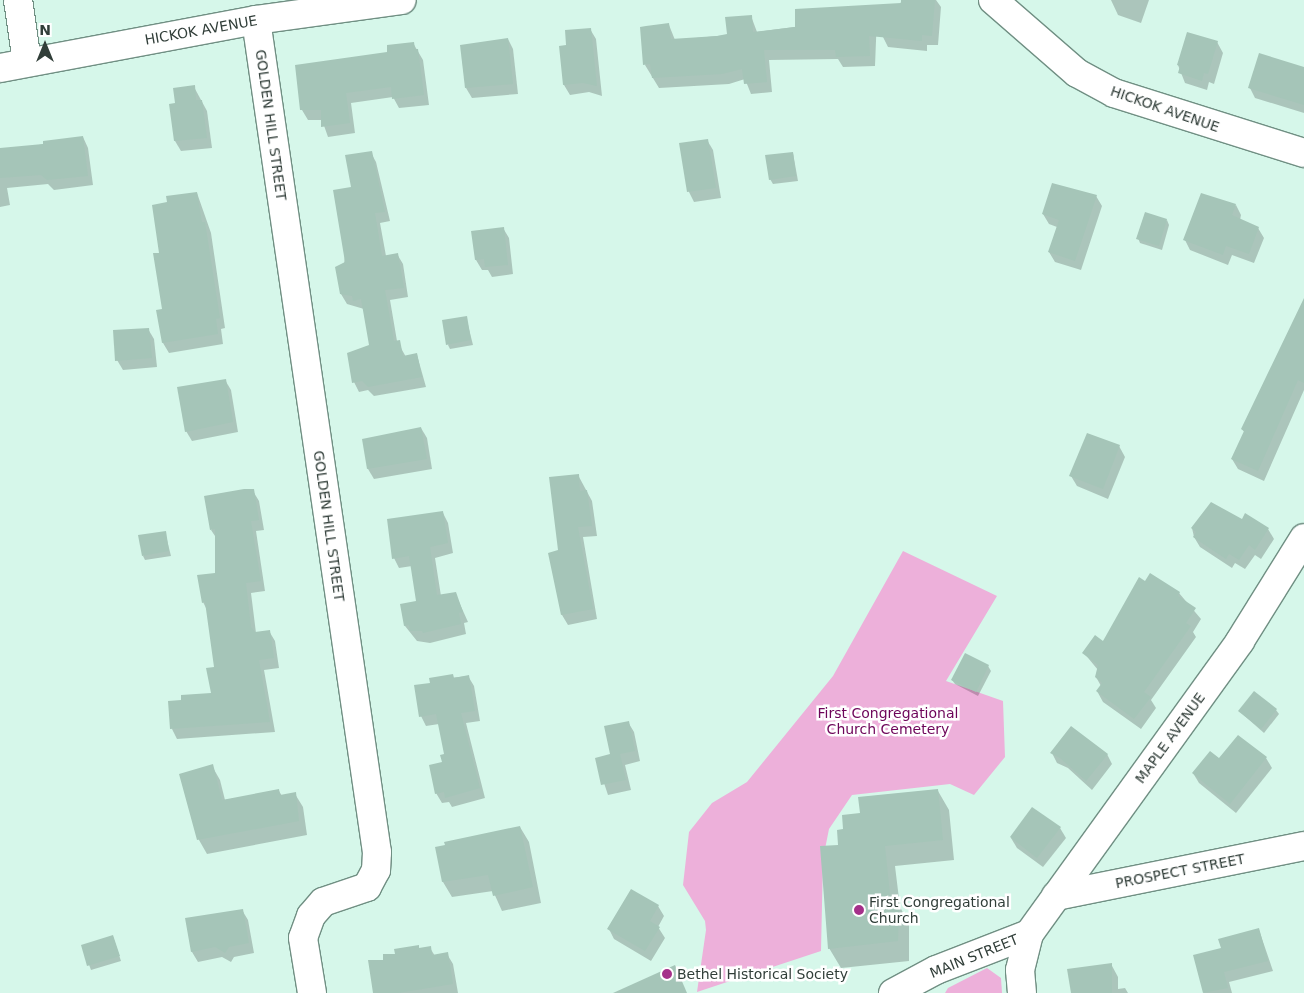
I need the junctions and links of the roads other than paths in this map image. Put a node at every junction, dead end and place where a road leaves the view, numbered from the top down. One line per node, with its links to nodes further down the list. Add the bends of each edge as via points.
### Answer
1 (18, 0): 5 (street)
2 (402, 0): 4 (street, HICKOK AVENUE)
3 (993, 0): 7 (street, HICKOK AVENUE, via 1077,74 1114,93)
4 (256, 20): 5 (street, HICKOK AVENUE); 13 (street, GOLDEN HILL STREET, via 377,852 376,870 367,886 323,902 311,916 303,938)
5 (28, 62): 6 (street, HICKOK AVENUE)
6 (0, 68)
7 (1304, 153)
8 (1304, 538): 9 (street, MAPLE AVENUE)
9 (1297, 560): 11 (street, MAPLE AVENUE)
10 (1304, 846): 11 (street, PROSPECT STREET)
11 (1056, 896): 12 (street, MAPLE AVENUE)
12 (1029, 934): 14 (street, MAIN STREET, via 936,970); 15 (street, via 1020,970)
13 (312, 993)
14 (893, 993)
15 (1022, 993)

